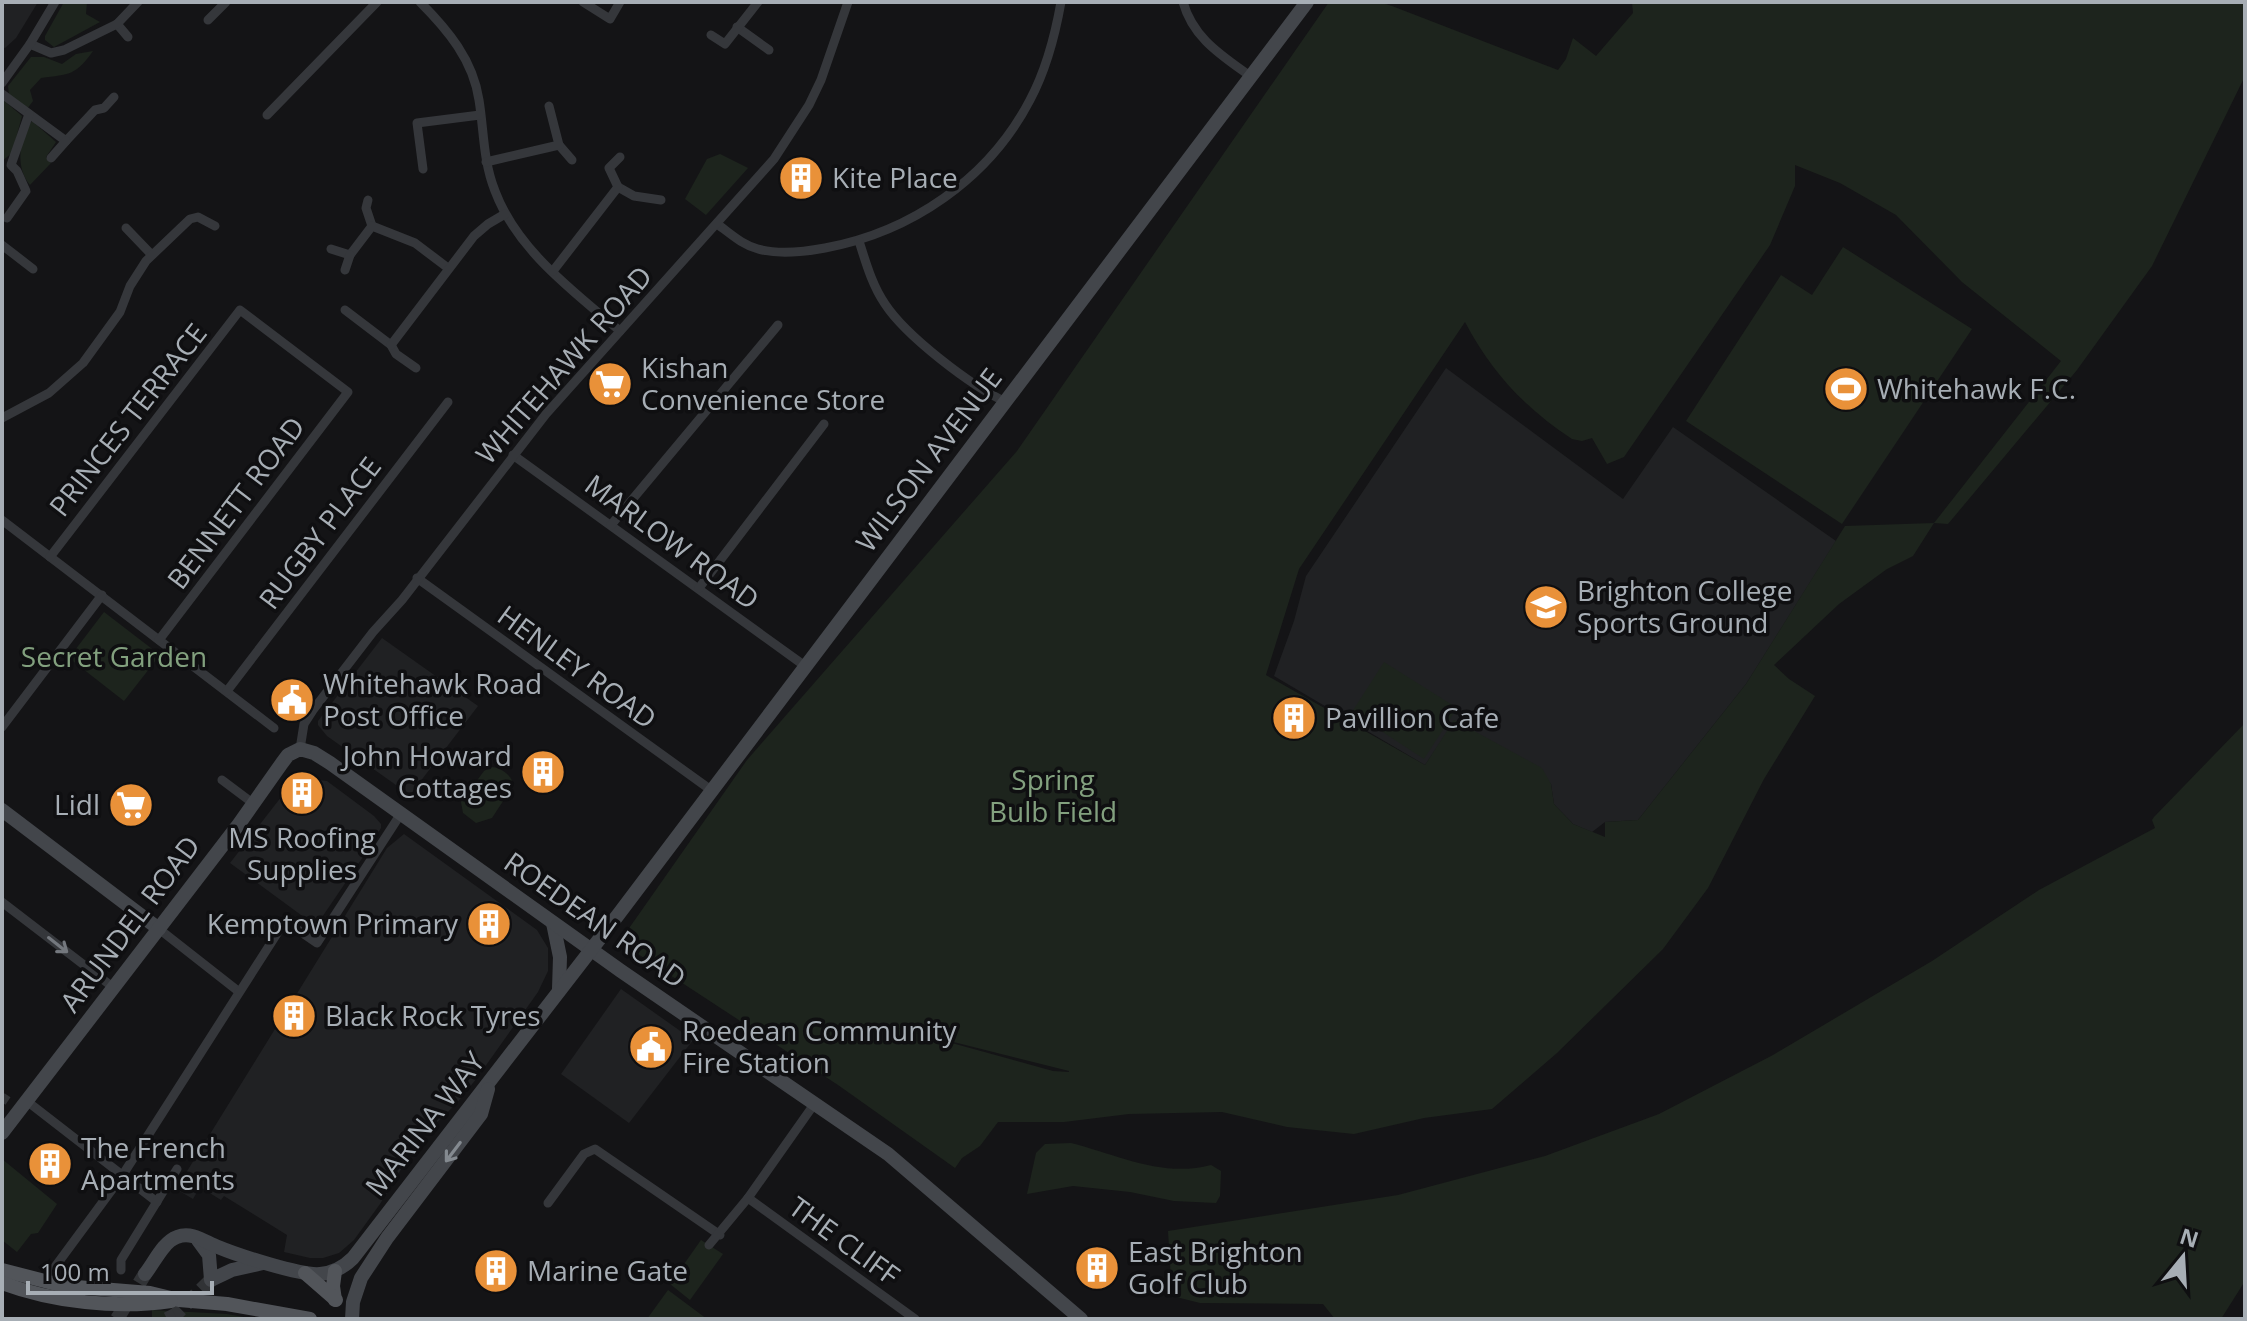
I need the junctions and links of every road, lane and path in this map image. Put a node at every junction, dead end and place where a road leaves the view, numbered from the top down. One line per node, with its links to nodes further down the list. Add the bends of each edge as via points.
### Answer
1 (55, 2): 20 (street)
2 (138, 2): 16 (street)
3 (209, 2): 14 (street)
4 (226, 2): 14 (street)
5 (377, 2): 28 (street)
6 (420, 2): 29 (street, via 462,52)
7 (583, 2): 8 (street, via 610,19)
8 (620, 2)
9 (758, 2): 17 (street)
10 (848, 2): 43 (street, WHITEHAWK ROAD, via 809,105 774,159)
11 (1061, 2): 47 (street, via 1038,84 999,147 941,201)
12 (1183, 2): 22 (street, via 1201,38)
13 (1307, 2): 22 (street, WILSON AVENUE)
14 (217, 11): 15 (street)
15 (208, 20)
16 (117, 24): 19 (street); 20 (street, via 54,53)
17 (737, 27): 18 (street, via 725,44); 21 (street)
18 (711, 35)
19 (128, 37)
20 (30, 44): 23 (street)
21 (769, 50)
22 (1250, 76): 63 (street, WILSON AVENUE)
23 (2, 83)
24 (2, 94): 27 (street)
25 (114, 97): 30 (street)
26 (549, 106): 31 (street)
27 (29, 114): 30 (street); 36 (street)
28 (267, 115)
29 (480, 115): 35 (street); 37 (street, via 417,123)
30 (66, 141): 33 (street)
31 (559, 145): 34 (street); 35 (street)
32 (620, 157): 38 (street, via 609,168)
33 (51, 158)
34 (572, 160)
35 (486, 162): 41 (street)
36 (7, 165): 42 (street, via 17,171 26,191)
37 (423, 169)
38 (618, 187): 40 (street); 55 (street)
39 (368, 200): 45 (street)
40 (661, 200)
41 (505, 214): 52 (street, via 474,236); 55 (street, via 524,243)
42 (7, 218)
43 (717, 224): 47 (street, via 763,250 803,251); 58 (street, WHITEHAWK ROAD)
44 (215, 226): 50 (street, via 199,213)
45 (372, 226): 51 (street); 52 (street, via 415,243)
46 (126, 228): 50 (street)
47 (859, 241): 63 (street, via 877,291 893,315 940,357)
48 (2, 245): 53 (street)
49 (331, 249): 51 (street)
50 (151, 254): 64 (street, via 120,312 83,363 49,393)
51 (350, 255): 54 (street)
52 (448, 268): 59 (street)
53 (33, 269)
54 (345, 270)
55 (553, 271): 58 (street)
56 (345, 310): 59 (street)
57 (778, 325): 68 (street)
58 (620, 331): 66 (street, WHITEHAWK ROAD)
59 (391, 345): 60 (street)
60 (416, 368)
61 (348, 392): 69 (street, PRINCES TERRACE, via 240,310); 73 (street, BENNETT ROAD)
62 (448, 402): 75 (street, RUGBY PLACE)
63 (1006, 402): 74 (street, WILSON AVENUE)
64 (2, 418)
65 (824, 424): 71 (street)
66 (513, 455): 68 (street, MARLOW ROAD); 70 (street, WHITEHAWK ROAD)
67 (2, 520): 69 (street)
68 (611, 525): 71 (street, MARLOW ROAD)
69 (50, 557): 72 (street)
70 (417, 578): 78 (street, WHITEHAWK ROAD, via 308,716); 80 (street, HENLEY ROAD)
71 (699, 588): 74 (street, MARLOW ROAD)
72 (102, 595): 73 (street); 76 (street)
73 (159, 640): 75 (street)
74 (805, 666): 80 (street, WILSON AVENUE)
75 (227, 691): 77 (street)
76 (2, 727)
77 (274, 728)
78 (300, 749): 81 (street, ARUNDEL ROAD, via 288,755); 83 (street, ROEDEAN ROAD, via 314,753)
79 (222, 780): 81 (street)
80 (711, 790): 87 (street, WILSON AVENUE)
81 (254, 804): 86 (street, ARUNDEL ROAD)
82 (2, 810): 86 (street)
83 (400, 815): 85 (street, ROEDEAN ROAD); 90 (street, via 317,943 285,921)
84 (2, 902): 88 (street, one-way to 88)
85 (553, 923): 87 (street, ROEDEAN ROAD); 89 (street)
86 (159, 929): 88 (street, ARUNDEL ROAD); 90 (street)
87 (592, 949): 89 (street, MARINA WAY); 92 (street, ROEDEAN ROAD)
88 (114, 988): 93 (street, ARUNDEL ROAD)
89 (559, 989): 91 (street, MARINA WAY)
90 (238, 991): 96 (street)
91 (489, 1085): 106 (street, MARINA WAY, via 357,1253); 113 (street, one-way to 113, via 481,1114 361,1278)
92 (815, 1103): 97 (street); 115 (street, ROEDEAN ROAD, via 888,1154)
93 (20, 1106): 94 (street, ARUNDEL ROAD); 96 (street)
94 (2, 1133)
95 (177, 1169): 98 (street)
96 (122, 1176): 98 (street); 110 (street)
97 (748, 1198): 100 (street); 114 (street, THE CLIFF)
98 (157, 1202): 105 (street, via 121,1260)
99 (548, 1203): 100 (street, via 584,1154 595,1149)
100 (720, 1235): 102 (street)
101 (195, 1237): 103 (street); 103 (street, via 209,1255 211,1280); 108 (street, via 174,1238)
102 (709, 1245)
103 (268, 1262): 107 (street)
104 (2, 1270): 110 (main road)
105 (121, 1270)
106 (335, 1271): 107 (street); 107 (main road, via 336,1300)
107 (305, 1273)
108 (145, 1274)
109 (2, 1283): 111 (main road, via 104,1303)
110 (46, 1283): 111 (main road)
111 (179, 1300): 112 (main road)
112 (310, 1319)
113 (352, 1319)
114 (915, 1319)
115 (1081, 1319)

